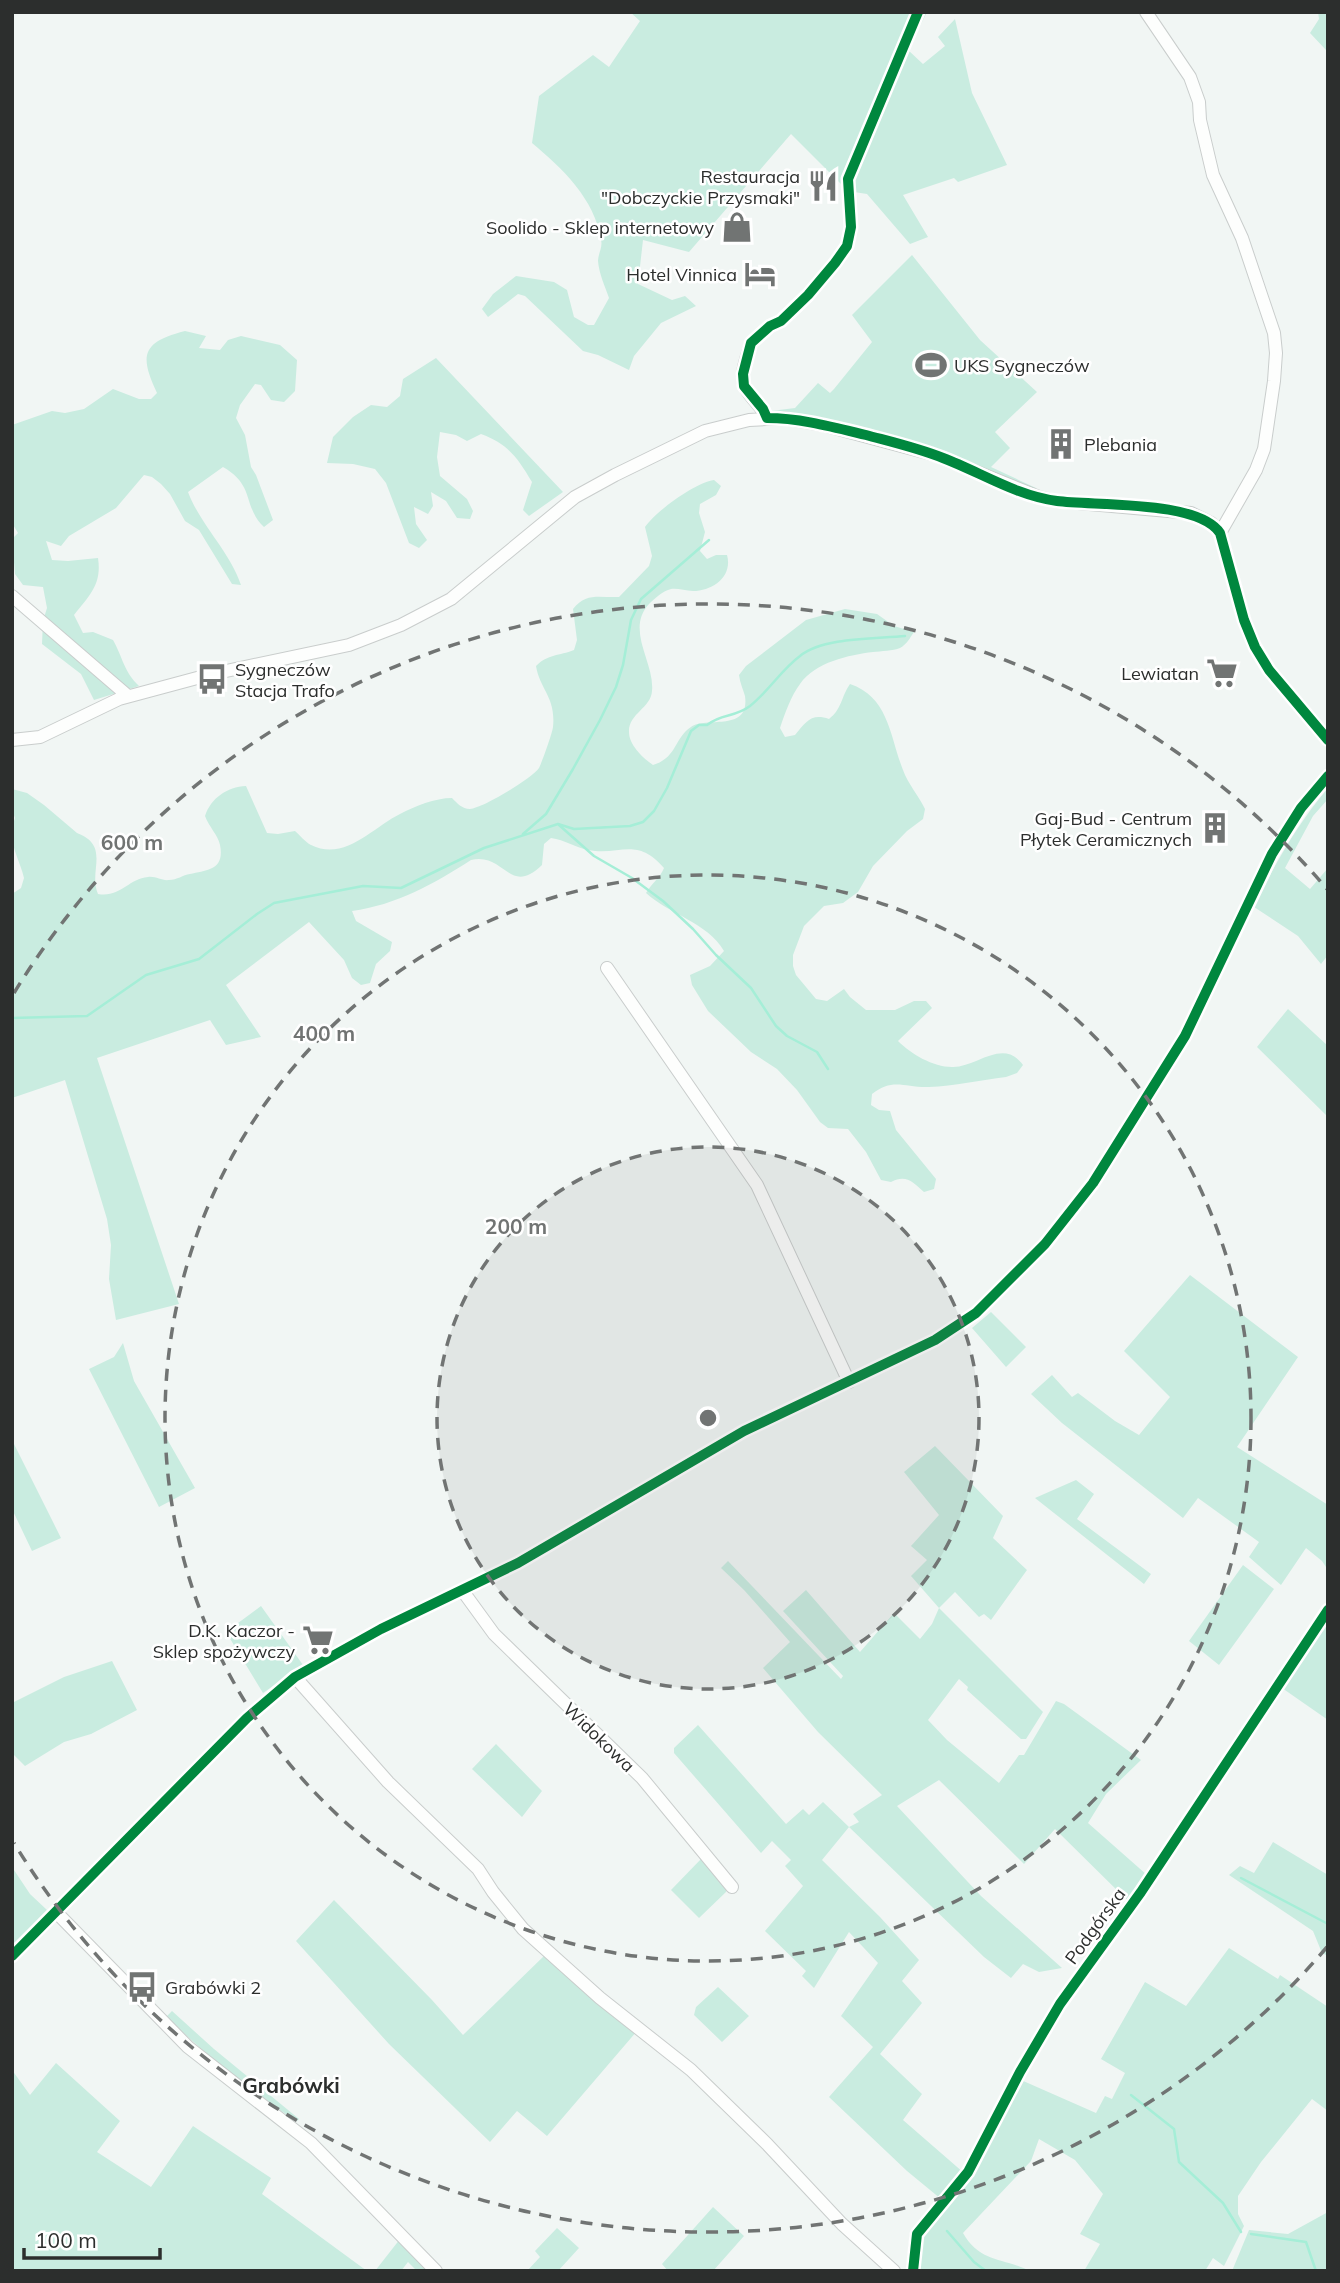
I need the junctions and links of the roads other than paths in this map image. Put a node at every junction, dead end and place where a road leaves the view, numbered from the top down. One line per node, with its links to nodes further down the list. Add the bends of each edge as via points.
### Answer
1 (1146, 12): 4 (street, via 1190,77 1213,175 1242,238 1274,333 1274,381 1264,449)
2 (751, 343): 3 (street, via 744,386)
3 (766, 418): 4 (street, via 823,425 909,446 1052,500 1191,513 1212,523); 6 (street, via 705,431 575,497 451,599 401,625 349,645)
4 (1220, 533): 8 (street, via 1255,647)
5 (12, 596): 6 (street)
6 (128, 696): 7 (street, via 40,737)
7 (12, 740)
8 (1328, 740)
9 (1328, 776): 11 (street, via 1272,854 1185,1036 1077,1206 972,1316 935,1340)
10 (607, 968): 11 (street, via 757,1185)
11 (849, 1381): 12 (street, via 744,1431 538,1552)
12 (462, 1590): 14 (street); 15 (street, Widokowa, via 494,1634 642,1778)
13 (1328, 1610): 20 (street, Podgórska, via 1141,1892 1060,2004 968,2172 917,2234)
14 (295, 1677): 16 (street, via 247,1718); 19 (street, via 388,1782 478,1869 523,1929 691,2070)
15 (732, 1887)
16 (56, 1912): 17 (street); 18 (street, via 182,2041 311,2143)
17 (12, 1956)
18 (436, 2271)
19 (894, 2271)
20 (913, 2271)

